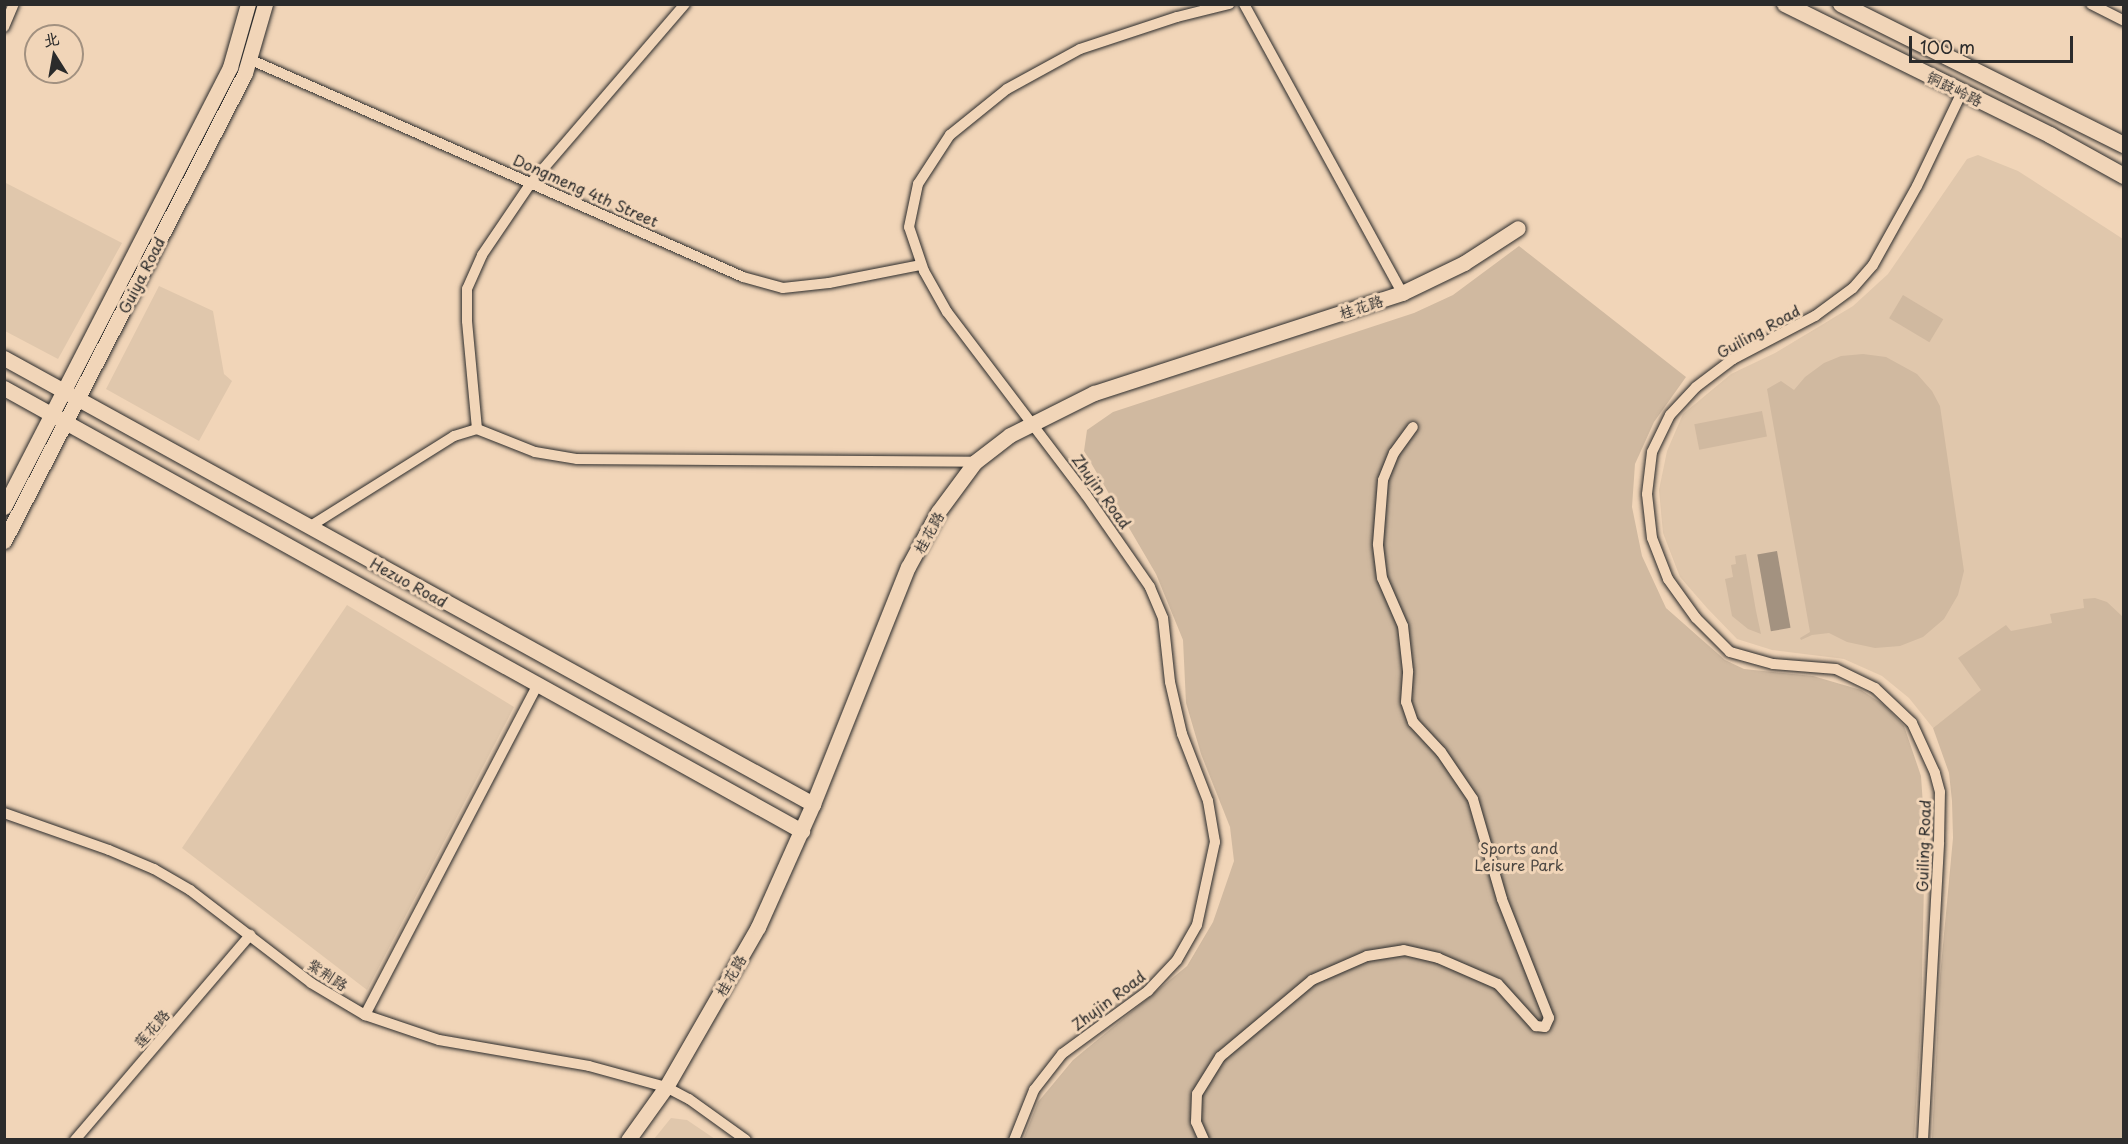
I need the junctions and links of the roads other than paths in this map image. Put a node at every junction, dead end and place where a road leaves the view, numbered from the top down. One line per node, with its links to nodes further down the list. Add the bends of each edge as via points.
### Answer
1 (14, 4): 12 (street)
2 (248, 4): 24 (street, Guiya Road, via 230,67)
3 (265, 4): 14 (street, Guiya Road)
4 (685, 4): 18 (street)
5 (1229, 4): 20 (street, Zhujin Road, via 1080,49 1007,89 950,135 918,184 909,227)
6 (1244, 4): 21 (street)
7 (1785, 4): 13 (main road, 铜鼓岭路)
8 (1841, 4): 11 (main road, 铜鼓岭路)
9 (2091, 4): 10 (street)
10 (2124, 21)
11 (1882, 24): 13 (main road); 16 (main road, 铜鼓岭路)
12 (4, 27)
13 (1871, 47): 15 (main road, 铜鼓岭路)
14 (249, 59): 18 (street, Dongmeng 4th Street); 25 (street, Guiya Road)
15 (1962, 92): 17 (main road, 铜鼓岭路); 46 (street, Guiling Road, via 1874,265 1854,288 1815,316 1733,359 1696,387 1670,415 1652,452 1647,494 1652,538 1668,579 1696,618 1730,652 1773,664 1836,669 1875,688 1912,723 1935,773 1940,792 1939,842)
16 (2124, 145)
17 (2124, 176)
18 (531, 183): 20 (street, Dongmeng 4th Street, via 743,277 783,288); 29 (street, via 482,255 467,290)
19 (1518, 228): 21 (street, 桂花路, via 1464,263)
20 (921, 265): 27 (street, Zhujin Road, via 947,312)
21 (1402, 292): 27 (street, 桂花路, via 1094,393)
22 (4, 358): 24 (street, Hezuo Road)
23 (4, 387): 26 (street)
24 (63, 392): 25 (street, Hezuo Road); 26 (street, Guiya Road)
25 (77, 399): 26 (street, Guiya Road); 32 (street, Hezuo Road)
26 (59, 418): 31 (street, Guiya Road); 33 (street, Guiya Road); 34 (street)
27 (1033, 423): 30 (street, 桂花路); 44 (street, Zhujin Road, via 1150,587 1163,618 1170,682 1182,734 1208,801 1215,842 1197,925 1177,960 1148,991 1062,1054 1034,1090)
28 (1413, 427): 45 (street, via 1394,453 1383,480 1378,544 1382,578 1403,626 1408,671 1406,702 1413,722 1441,752 1473,800 1502,898 1549,1018 1545,1027 1536,1026 1498,984 1438,958 1404,950 1367,956 1312,980 1220,1057 1197,1094 1196,1122)
29 (477, 429): 30 (street, via 535,452 577,459); 32 (street, via 454,436)
30 (975, 462): 35 (street, 桂花路, via 938,512 908,567)
31 (4, 507)
32 (309, 527): 35 (street, Hezuo Road)
33 (4, 541)
34 (538, 684): 37 (street); 39 (street)
35 (813, 804): 37 (street, 桂花路)
36 (4, 813): 38 (street, 紫荆路, via 154,869 190,890)
37 (802, 831): 40 (street, 桂花路, via 758,927)
38 (250, 935): 39 (street, 紫荆路, via 311,983); 41 (street, 莲花路)
39 (365, 1015): 40 (street, 紫荆路, via 440,1040 589,1066)
40 (666, 1088): 42 (street, 桂花路); 43 (street, via 689,1099)
41 (75, 1140)
42 (627, 1140)
43 (747, 1140)
44 (1014, 1140)
45 (1204, 1140)
46 (1923, 1140)

